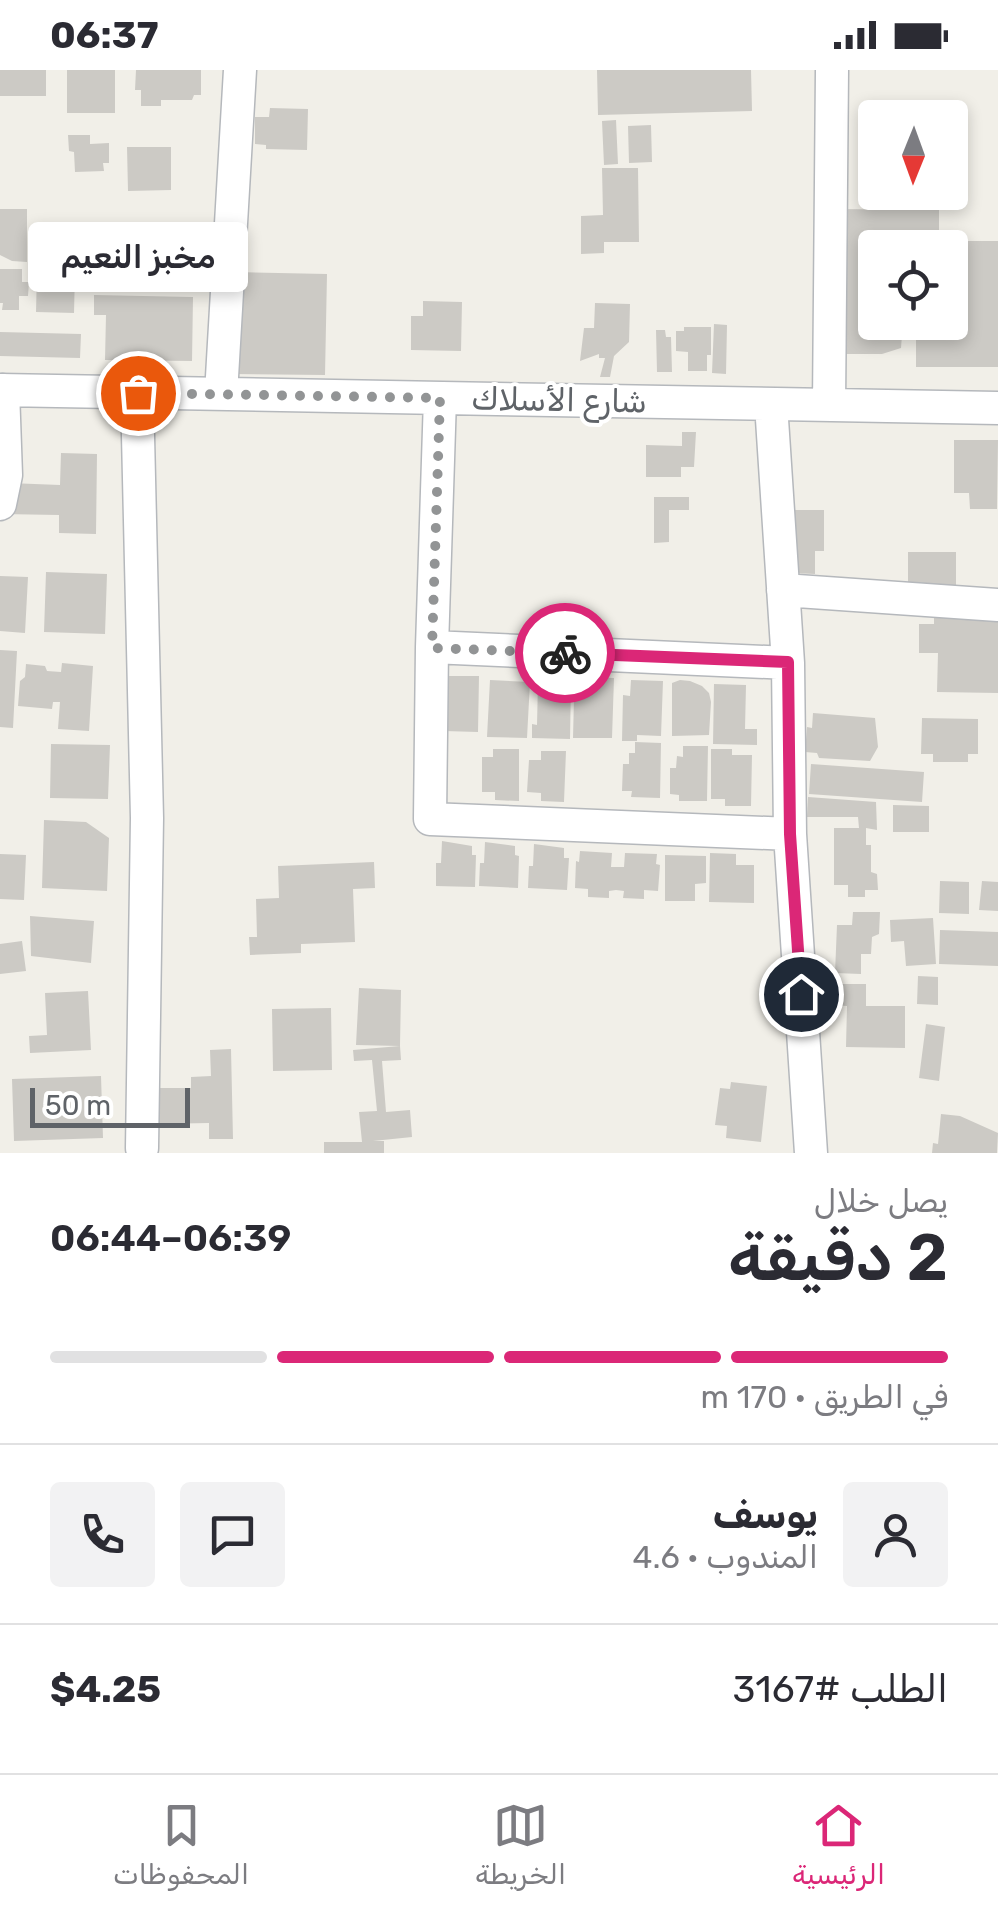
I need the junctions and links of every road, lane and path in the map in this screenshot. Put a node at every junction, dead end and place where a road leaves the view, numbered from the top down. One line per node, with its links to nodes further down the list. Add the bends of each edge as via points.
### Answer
1 (240, 70): 5 (street)
2 (832, 70): 8 (street)
3 (2, 390): 4 (street, شارع الأسلاك); 10 (street, via 6,475)
4 (138, 393): 5 (street, شارع الأسلاك); 16 (street, via 148,818)
5 (221, 394): 6 (street, شارع الأسلاك)
6 (440, 398): 7 (street, شارع الأسلاك); 13 (street)
7 (771, 404): 8 (street, شارع الأسلاك); 11 (street)
8 (829, 405): 9 (street, شارع الأسلاك)
9 (998, 408)
10 (0, 504)
11 (784, 590): 12 (street); 14 (street)
12 (998, 605)
13 (432, 648): 14 (street); 15 (street, via 430,819)
14 (788, 662): 15 (street)
15 (790, 834): 17 (street)
16 (142, 1148)
17 (811, 1153)

